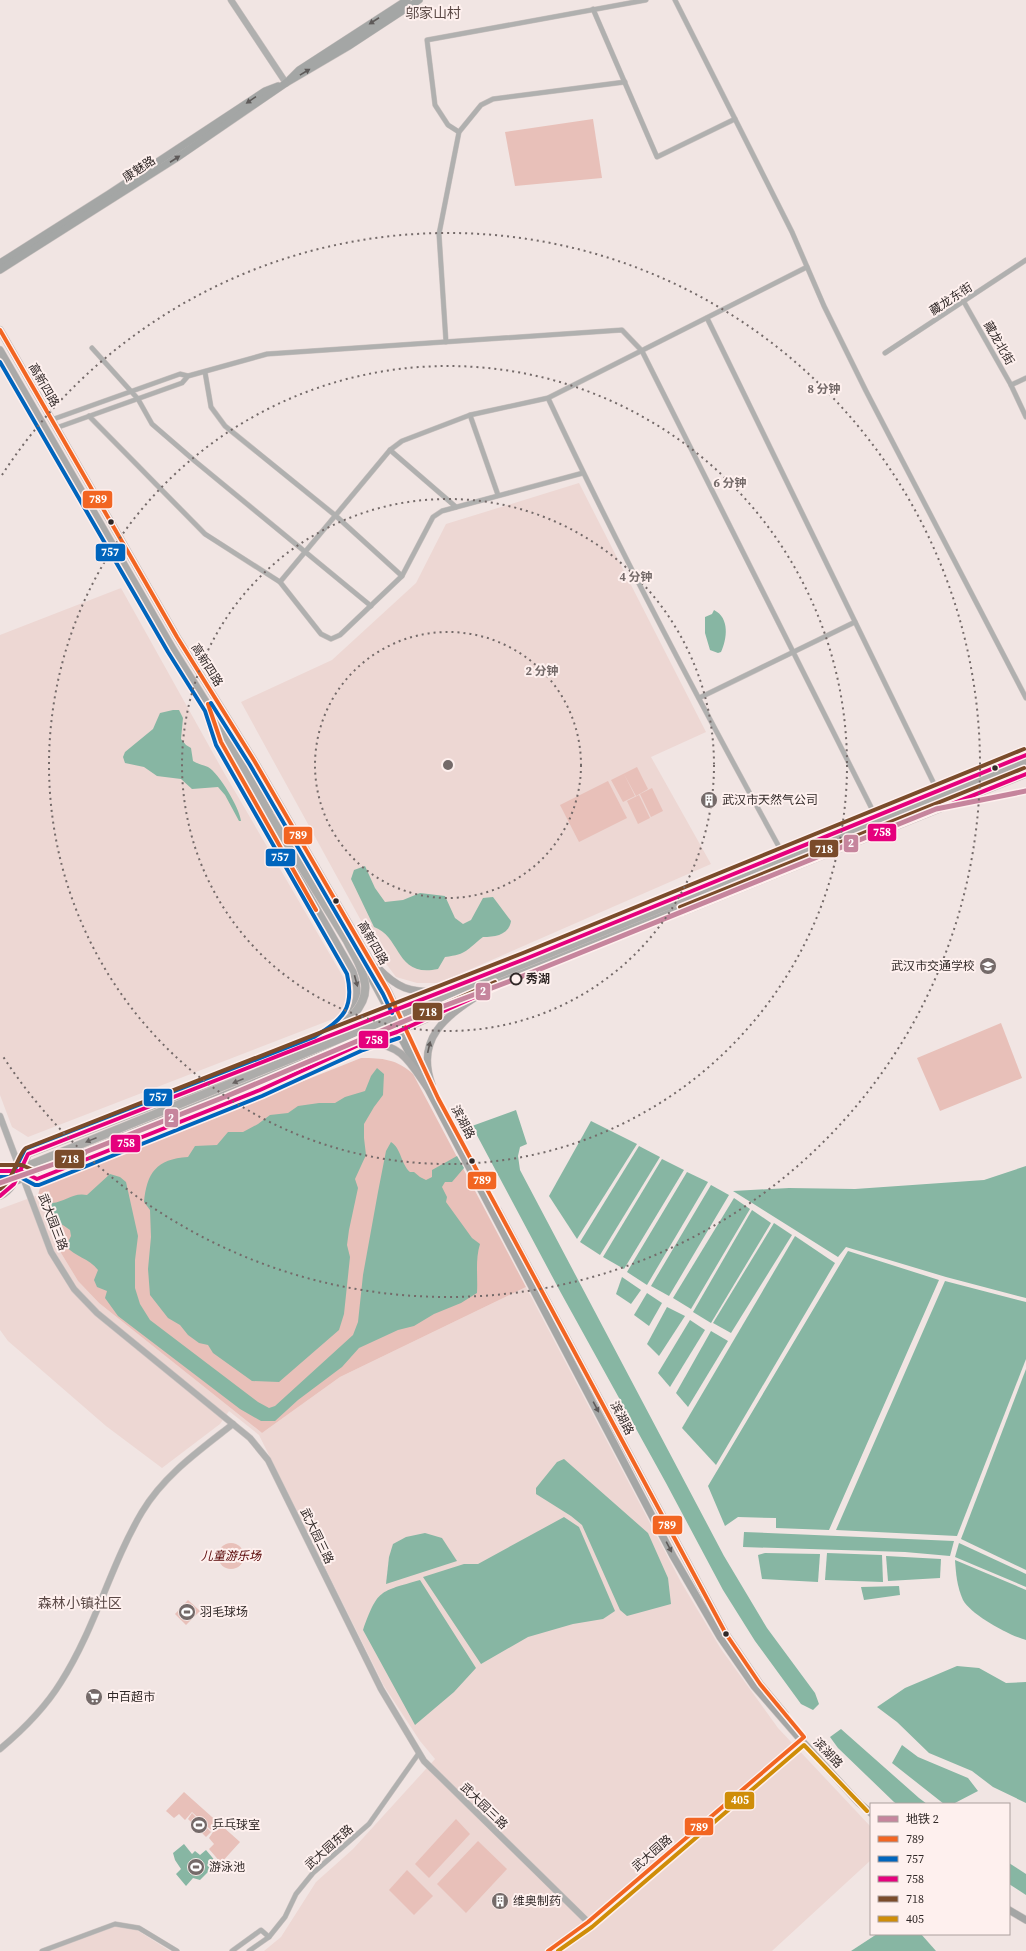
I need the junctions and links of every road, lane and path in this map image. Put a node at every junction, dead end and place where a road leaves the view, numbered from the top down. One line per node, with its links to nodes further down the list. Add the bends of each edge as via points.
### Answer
1 (231, 0): 8 (street)
2 (407, 0): 8 (main road, 康魅路, one-way to 8, via 298,70)
3 (419, 0): 8 (main road, 康魅路, one-way to 3)
4 (646, 0): 6 (street)
5 (675, 0): 9 (street)
6 (593, 10): 7 (street); 10 (street, via 427,40 435,105 448,125)
7 (625, 82): 9 (street, via 657,157); 10 (street, via 493,99 481,105)
8 (286, 83): 12 (main road, 康魅路, one-way to 12, via 265,91); 14 (main road, 康魅路, one-way to 8, via 178,157)
9 (735, 119): 13 (street)
10 (459, 132): 18 (street, via 439,234)
11 (1026, 260): 15 (street, 藏龙东街)
12 (0, 263)
13 (807, 267): 16 (street); 47 (street, via 866,391)
14 (0, 270)
15 (964, 302): 22 (street, 藏龙东街); 26 (street, 藏龙北街)
16 (707, 318): 21 (street); 44 (street)
17 (0, 330): 33 (main road, 高新四路)
18 (446, 342): 21 (street, via 622,330); 23 (street, via 267,354)
19 (92, 348): 27 (street)
20 (0, 350): 48 (main road, 高新四路)
21 (642, 352): 29 (street); 45 (street)
22 (886, 353)
23 (205, 372): 24 (street); 39 (street, via 211,407 225,426)
24 (188, 376): 27 (street, via 180,374); 28 (street, via 182,383)
25 (1026, 378): 26 (street)
26 (1011, 385): 32 (street, 藏龙北街)
27 (132, 391): 28 (street); 33 (street)
28 (138, 398): 31 (street); 40 (street, via 152,424)
29 (548, 398): 30 (street); 36 (street)
30 (470, 415): 35 (street, via 402,441); 37 (street)
31 (89, 416): 34 (street); 42 (street, via 205,534)
32 (1026, 417)
33 (51, 420): 34 (main road, 高新四路)
34 (56, 428): 56 (main road, 高新四路, via 177,637 255,762)
35 (390, 450): 38 (street); 39 (street)
36 (583, 473): 37 (street); 46 (street)
37 (498, 495): 38 (street)
38 (456, 507): 41 (street, via 442,511 433,518)
39 (336, 516): 40 (street); 41 (street)
40 (306, 552): 42 (street); 43 (street)
41 (402, 576): 43 (street)
42 (280, 582): 43 (street, via 321,634 331,639 340,635)
43 (370, 606)
44 (855, 622): 45 (street); 53 (street)
45 (793, 654): 46 (street); 54 (street)
46 (699, 698): 55 (street)
47 (1026, 698)
48 (210, 708): 59 (main road, 高新四路, via 238,747); 62 (main road, 高新四路, one-way to 62, via 221,742 353,972 358,999 353,1012 336,1031); 64 (highway, bridge, via 269,814 353,952 365,985 363,998 349,1020 307,1047)
49 (1026, 755): 53 (main road)
50 (1026, 760): 64 (highway, bridge)
51 (1026, 768): 70 (highway, bridge)
52 (1026, 774): 58 (main road)
53 (938, 792): 54 (main road)
54 (876, 816): 55 (main road)
55 (783, 854): 57 (main road)
56 (369, 958): 57 (main road, via 396,984 410,990 439,992); 59 (main road, 高新四路)
57 (458, 986): 59 (main road)
58 (482, 993): 60 (main road); 65 (main road, one-way to 58, via 426,1060 430,1041 437,1028 461,1006)
59 (393, 1012): 60 (main road, 滨湖路); 61 (main road, 滨湖路); 62 (main road)
60 (406, 1027): 61 (main road); 65 (main road, 滨湖路)
61 (396, 1032): 63 (main road); 65 (main road, 滨湖路)
62 (317, 1042): 68 (main road, via 28,1154)
63 (361, 1044): 65 (main road, via 376,1043 390,1046 405,1056); 68 (main road, via 260,1090 37,1179)
64 (256, 1073): 69 (highway, one-way to 69, bridge)
65 (429, 1086): 73 (main road, 滨湖路, via 726,1634)
66 (0, 1116): 68 (street, 武大园三路)
67 (0, 1171): 68 (main road)
68 (22, 1171): 71 (main road, via 5,1194); 72 (street, 武大园三路, via 51,1252 74,1289 97,1313)
69 (0, 1177)
70 (0, 1187)
71 (0, 1196)
72 (233, 1424): 74 (street, via 174,1472 142,1512 75,1658 61,1682 19,1733); 75 (street, 武大园三路, via 250,1438 268,1460 381,1689)
73 (802, 1739): 76 (main road, 滨湖路); 77 (main road, 滨湖路); 82 (street, 武大园路)
74 (0, 1748)
75 (419, 1753): 82 (street, 武大园三路, via 437,1775); 83 (street, 武大园东路, via 369,1824 313,1873 296,1894 285,1917)
76 (870, 1805)
77 (870, 1812)
78 (1010, 1906): 80 (main road)
79 (1010, 1911): 81 (main road)
80 (1026, 1915)
81 (1026, 1920)
82 (588, 1922): 88 (street, 武大园路)
83 (269, 1937): 86 (street, via 261,1930); 87 (street, 武大园东路)
84 (42, 1951): 85 (street, via 115,1924 139,1928)
85 (177, 1951)
86 (232, 1951)
87 (250, 1951)
88 (548, 1951)

